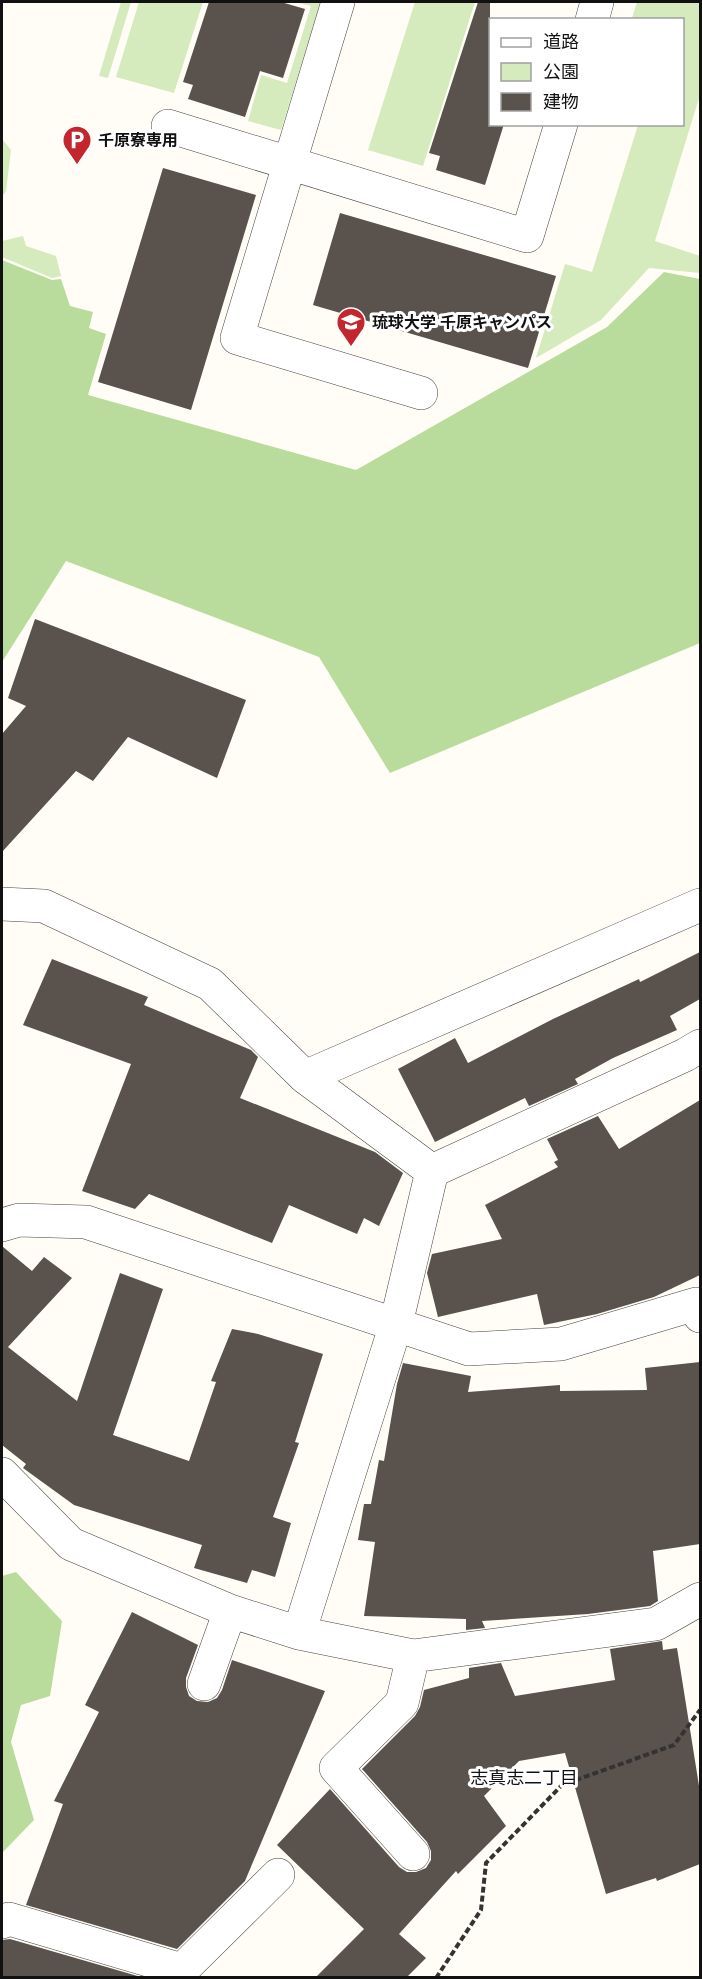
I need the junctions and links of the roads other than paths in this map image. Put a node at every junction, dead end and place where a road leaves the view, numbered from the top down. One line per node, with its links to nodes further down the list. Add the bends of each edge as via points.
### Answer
1 (338, 2): 6 (street)
2 (597, 2): 3 (street)
3 (593, 18)
4 (168, 126): 6 (street)
5 (560, 126): 6 (street, via 527,236)
6 (289, 164): 7 (street, via 237,338)
7 (420, 393)
8 (2, 904): 11 (street, via 44,906 210,984)
9 (700, 905): 11 (street)
10 (695, 1060): 12 (street)
11 (305, 1077): 12 (street)
12 (432, 1170): 15 (street)
13 (2, 1225): 15 (street, via 19,1220 86,1222)
14 (699, 1307): 15 (street, via 561,1344 470,1349)
15 (396, 1324): 19 (street)
16 (2, 1474): 18 (street, via 71,1544)
17 (700, 1599): 20 (street, via 656,1624)
18 (230, 1611): 19 (street); 21 (street)
19 (299, 1633): 20 (street)
20 (413, 1656): 22 (street, via 402,1703 336,1768)
21 (204, 1684)
22 (413, 1854)
23 (278, 1875): 24 (street, via 182,1970 9,1919)
24 (2, 1922)

